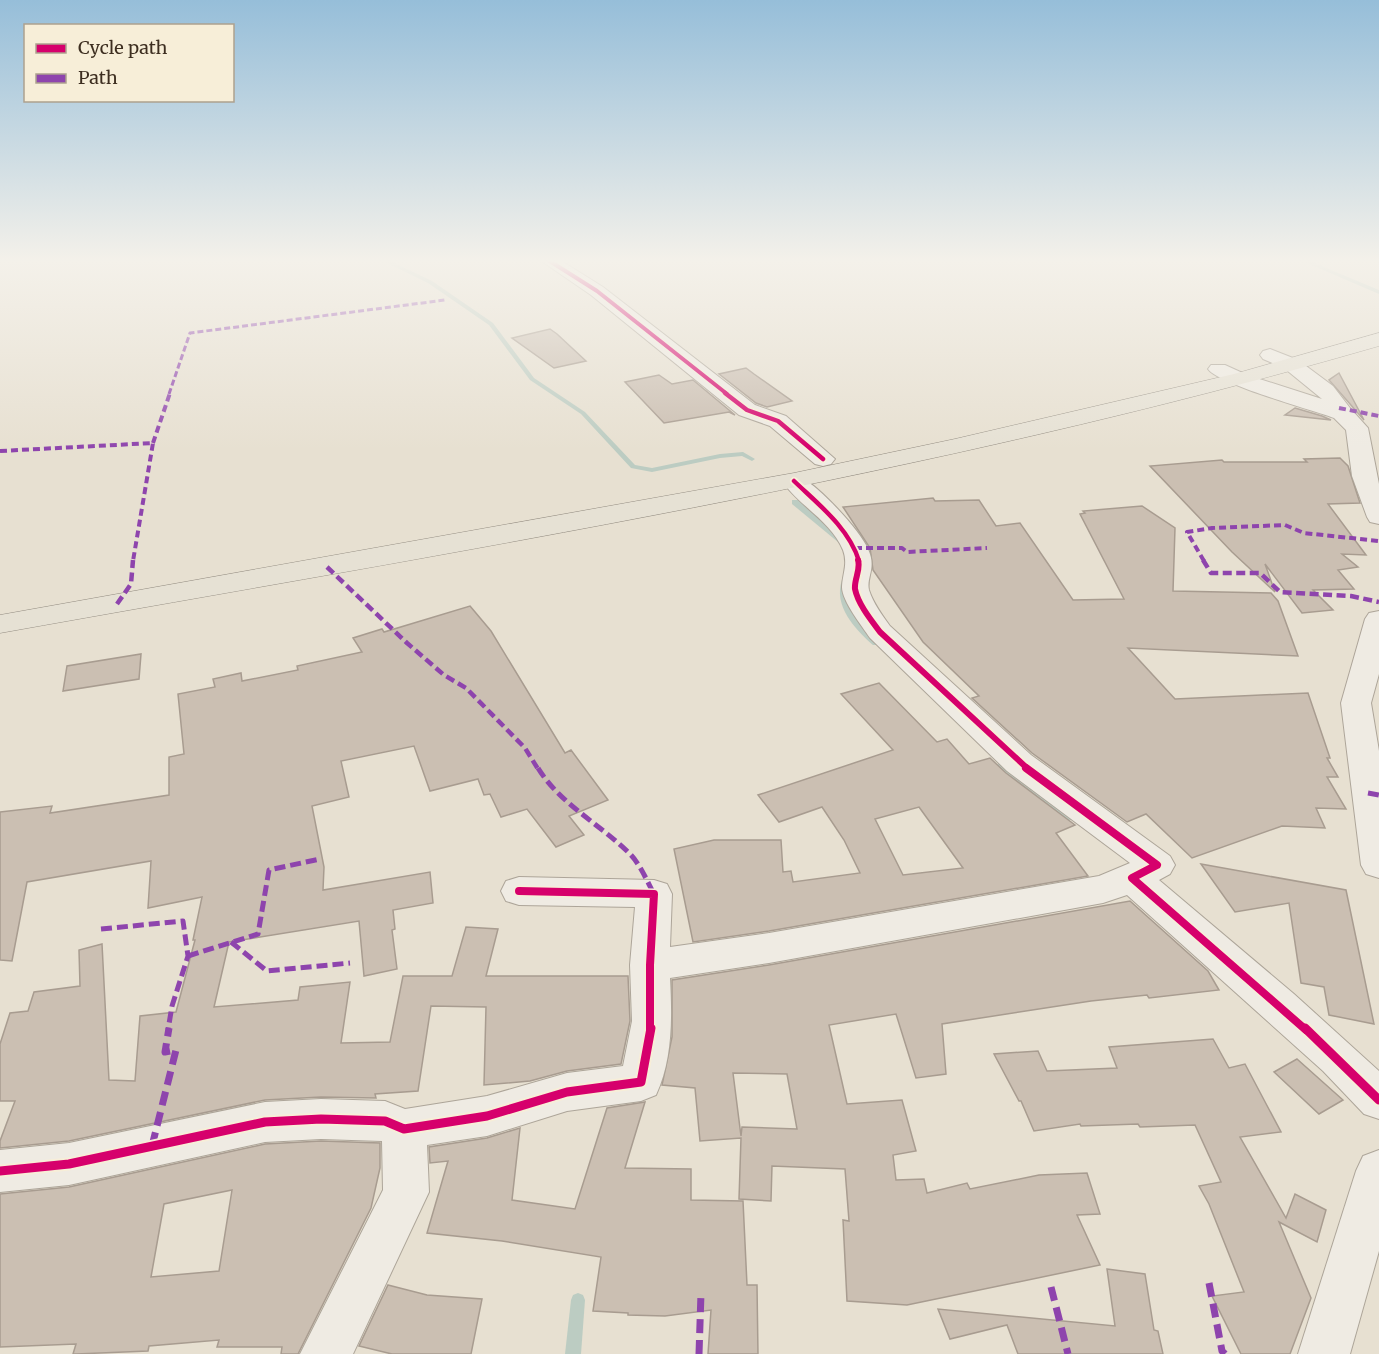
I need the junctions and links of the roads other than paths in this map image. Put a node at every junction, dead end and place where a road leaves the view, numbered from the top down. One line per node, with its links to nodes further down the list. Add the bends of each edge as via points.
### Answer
1 (638, 323): 7 (street, via 747,410 778,421)
2 (1379, 324): 4 (main road)
3 (1379, 339): 4 (main road)
4 (1281, 360): 5 (main road); 6 (street, via 1326,390)
5 (1229, 374): 6 (street); 7 (main road); 9 (main road, via 966,444)
6 (1342, 413): 8 (street, via 1357,428)
7 (823, 459): 11 (main road)
8 (1372, 476): 10 (street)
9 (794, 481): 13 (main road); 15 (street, via 831,516 855,548 860,566 855,588 880,633 1019,763 1157,865)
10 (1379, 517)
11 (0, 606)
12 (1379, 619): 14 (street, via 1356,703)
13 (0, 624)
14 (1379, 865)
15 (1140, 874): 17 (street, via 1103,889); 18 (street)
16 (519, 891): 17 (street, via 654,894)
17 (650, 965): 19 (street, via 652,1021 641,1082 567,1092 487,1116)
18 (1379, 1100)
19 (404, 1129): 20 (street, via 385,1121 265,1122 69,1164); 22 (street, via 406,1192)
20 (0, 1171)
21 (1379, 1171): 23 (street)
22 (326, 1354)
23 (1324, 1354)

